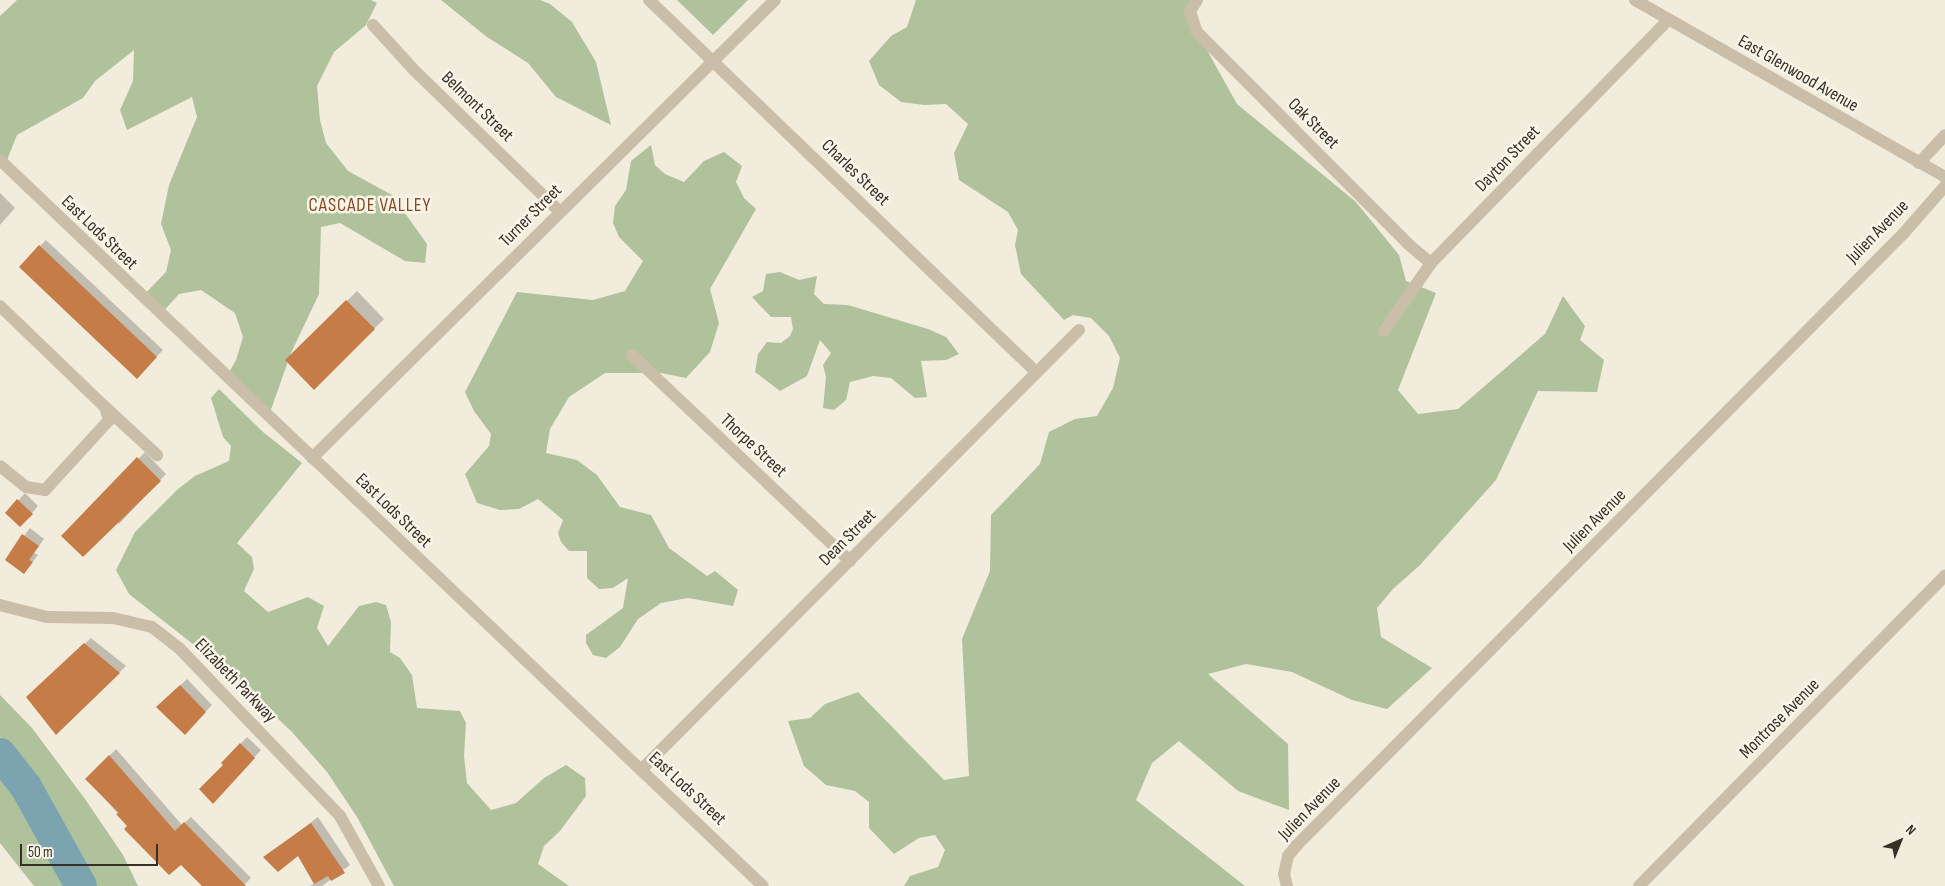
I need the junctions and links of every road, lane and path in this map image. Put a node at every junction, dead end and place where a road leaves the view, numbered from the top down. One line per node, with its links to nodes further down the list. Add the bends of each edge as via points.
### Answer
1 (648, 0): 7 (street, Charles Street)
2 (775, 0): 7 (street, Turner Street)
3 (1197, 0): 14 (street, Oak Street, via 1190,10 1197,32 1408,244)
4 (1635, 0): 5 (street, East Glenwood Avenue)
5 (1667, 21): 10 (street, East Glenwood Avenue); 14 (street, Dayton Street)
6 (373, 25): 13 (street, Belmont Street, via 413,69)
7 (714, 61): 13 (street, Turner Street); 19 (street, Charles Street)
8 (1945, 135): 10 (street)
9 (0, 160): 22 (street, East Lods Street)
10 (1919, 163): 11 (street, East Glenwood Avenue)
11 (1945, 177)
12 (1945, 186): 30 (street, Julien Avenue, via 1903,234 1297,845 1288,856 1284,874)
13 (560, 212): 22 (street, Turner Street)
14 (1431, 263): 17 (street, Dayton Street)
15 (0, 306): 20 (street)
16 (1079, 330): 19 (street, Dean Street)
17 (1384, 331)
18 (632, 356): 24 (street, Thorpe Street)
19 (1036, 372): 24 (street, Dean Street)
20 (105, 407): 21 (street); 23 (street, via 109,420 45,490 26,487)
21 (157, 455)
22 (312, 458): 27 (street, East Lods Street)
23 (0, 466)
24 (850, 561): 27 (street, Dean Street)
25 (1945, 576): 31 (street, Montrose Avenue)
26 (0, 605): 28 (street, Elizabeth Parkway, via 46,617 113,618 152,628 179,648 340,816)
27 (641, 770): 29 (street, East Lods Street)
28 (379, 886)
29 (763, 886)
30 (1287, 886)
31 (1638, 886)

